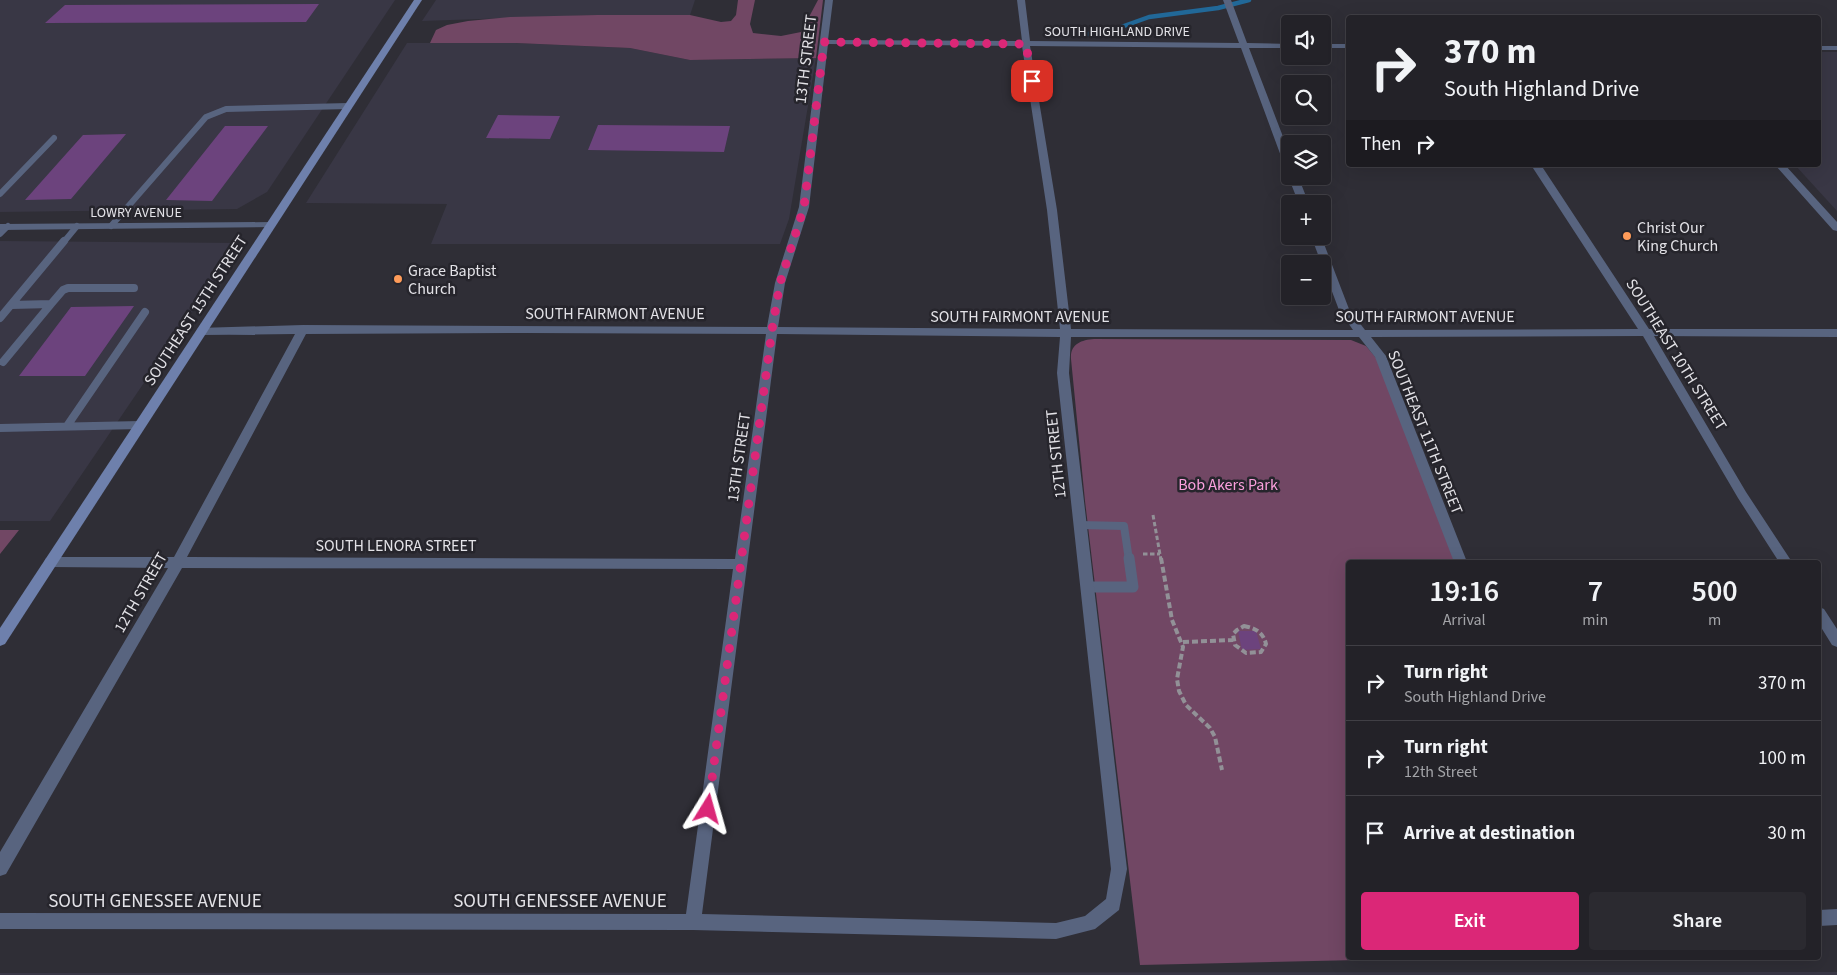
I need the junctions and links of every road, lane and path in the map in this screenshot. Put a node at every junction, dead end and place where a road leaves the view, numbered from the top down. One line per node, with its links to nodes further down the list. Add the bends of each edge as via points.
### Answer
1 (418, 0): 13 (main road, SOUTHEAST 15TH STREET)
2 (829, 0): 5 (street, 13TH STREET)
3 (1021, 0): 6 (street, 12TH STREET)
4 (1227, 0): 7 (street)
5 (824, 42): 6 (street, SOUTH HIGHLAND DRIVE); 32 (street, 13TH STREET, via 804,207 780,283)
6 (1026, 44): 7 (street, SOUTH HIGHLAND DRIVE); 35 (street, 12TH STREET, via 1052,210)
7 (1244, 45): 8 (street, SOUTH HIGHLAND DRIVE); 15 (street)
8 (1281, 46)
9 (1331, 46): 10 (street)
10 (1346, 46)
11 (1821, 48): 12 (street)
12 (1837, 48)
13 (349, 106): 19 (main road, SOUTHEAST 15TH STREET); 22 (lane, via 226,109 206,117)
14 (54, 138): 18 (lane)
15 (1281, 143)
16 (1537, 167): 34 (street, SOUTHEAST 10TH STREET)
17 (1782, 167): 23 (street)
18 (0, 194)
19 (271, 225): 22 (street, LOWRY AVENUE); 33 (main road, SOUTHEAST 15TH STREET)
20 (4, 226): 21 (street, LOWRY AVENUE); 24 (lane)
21 (76, 226): 22 (street, LOWRY AVENUE); 28 (lane)
22 (111, 226)
23 (1837, 228)
24 (0, 234)
25 (1319, 245): 36 (street, SOUTHEAST 11TH STREET, via 1344,310)
26 (134, 288): 27 (lane, via 68,288)
27 (51, 304): 28 (lane); 38 (lane)
28 (11, 305): 30 (lane)
29 (145, 312): 40 (lane)
30 (0, 318)
31 (302, 330): 32 (street, SOUTH FAIRMONT AVENUE); 33 (street, SOUTH FAIRMONT AVENUE); 47 (street, 12TH STREET)
32 (772, 330): 35 (street, SOUTH FAIRMONT AVENUE); 48 (street, 13TH STREET)
33 (202, 331): 39 (main road, SOUTHEAST 15TH STREET)
34 (1645, 331): 36 (street, SOUTH FAIRMONT AVENUE); 37 (street, SOUTH FAIRMONT AVENUE); 45 (street, SOUTHEAST 10TH STREET, via 1742,495)
35 (1066, 333): 36 (street, SOUTH FAIRMONT AVENUE); 43 (street, 12TH STREET, via 1063,373)
36 (1362, 333): 44 (street, SOUTHEAST 11TH STREET, via 1380,356)
37 (1837, 333)
38 (3, 362)
39 (141, 425): 40 (lane); 46 (main road, SOUTHEAST 15TH STREET)
40 (67, 426): 41 (lane)
41 (0, 428)
42 (1154, 515): 54 (path, via 1172,620)
43 (1080, 525): 49 (street, 12TH STREET); 49 (lane, via 1124,526 1133,587)
44 (1460, 560)
45 (1785, 560)
46 (51, 562): 47 (street, SOUTH LENORA STREET); 51 (main road, SOUTHEAST 15TH STREET)
47 (178, 562): 48 (street, SOUTH LENORA STREET); 56 (street, 12TH STREET)
48 (740, 564): 61 (street, 13TH STREET)
49 (1087, 587): 57 (street, 12TH STREET, via 1119,869)
50 (1821, 616): 53 (street)
51 (0, 640)
52 (1233, 640): 52 (path, via 1236,647 1246,654 1257,654 1265,649 1265,639 1259,631 1249,627 1236,630); 54 (path)
53 (1837, 641)
54 (1183, 642): 55 (path, via 1177,679 1179,691 1186,706 1215,737)
55 (1222, 770)
56 (0, 868)
57 (1112, 904): 61 (street, SOUTH GENESSEE AVENUE, via 1089,924 1056,931)
58 (1837, 917): 59 (street)
59 (1821, 918)
60 (0, 921): 61 (street, SOUTH GENESSEE AVENUE)
61 (693, 922)

